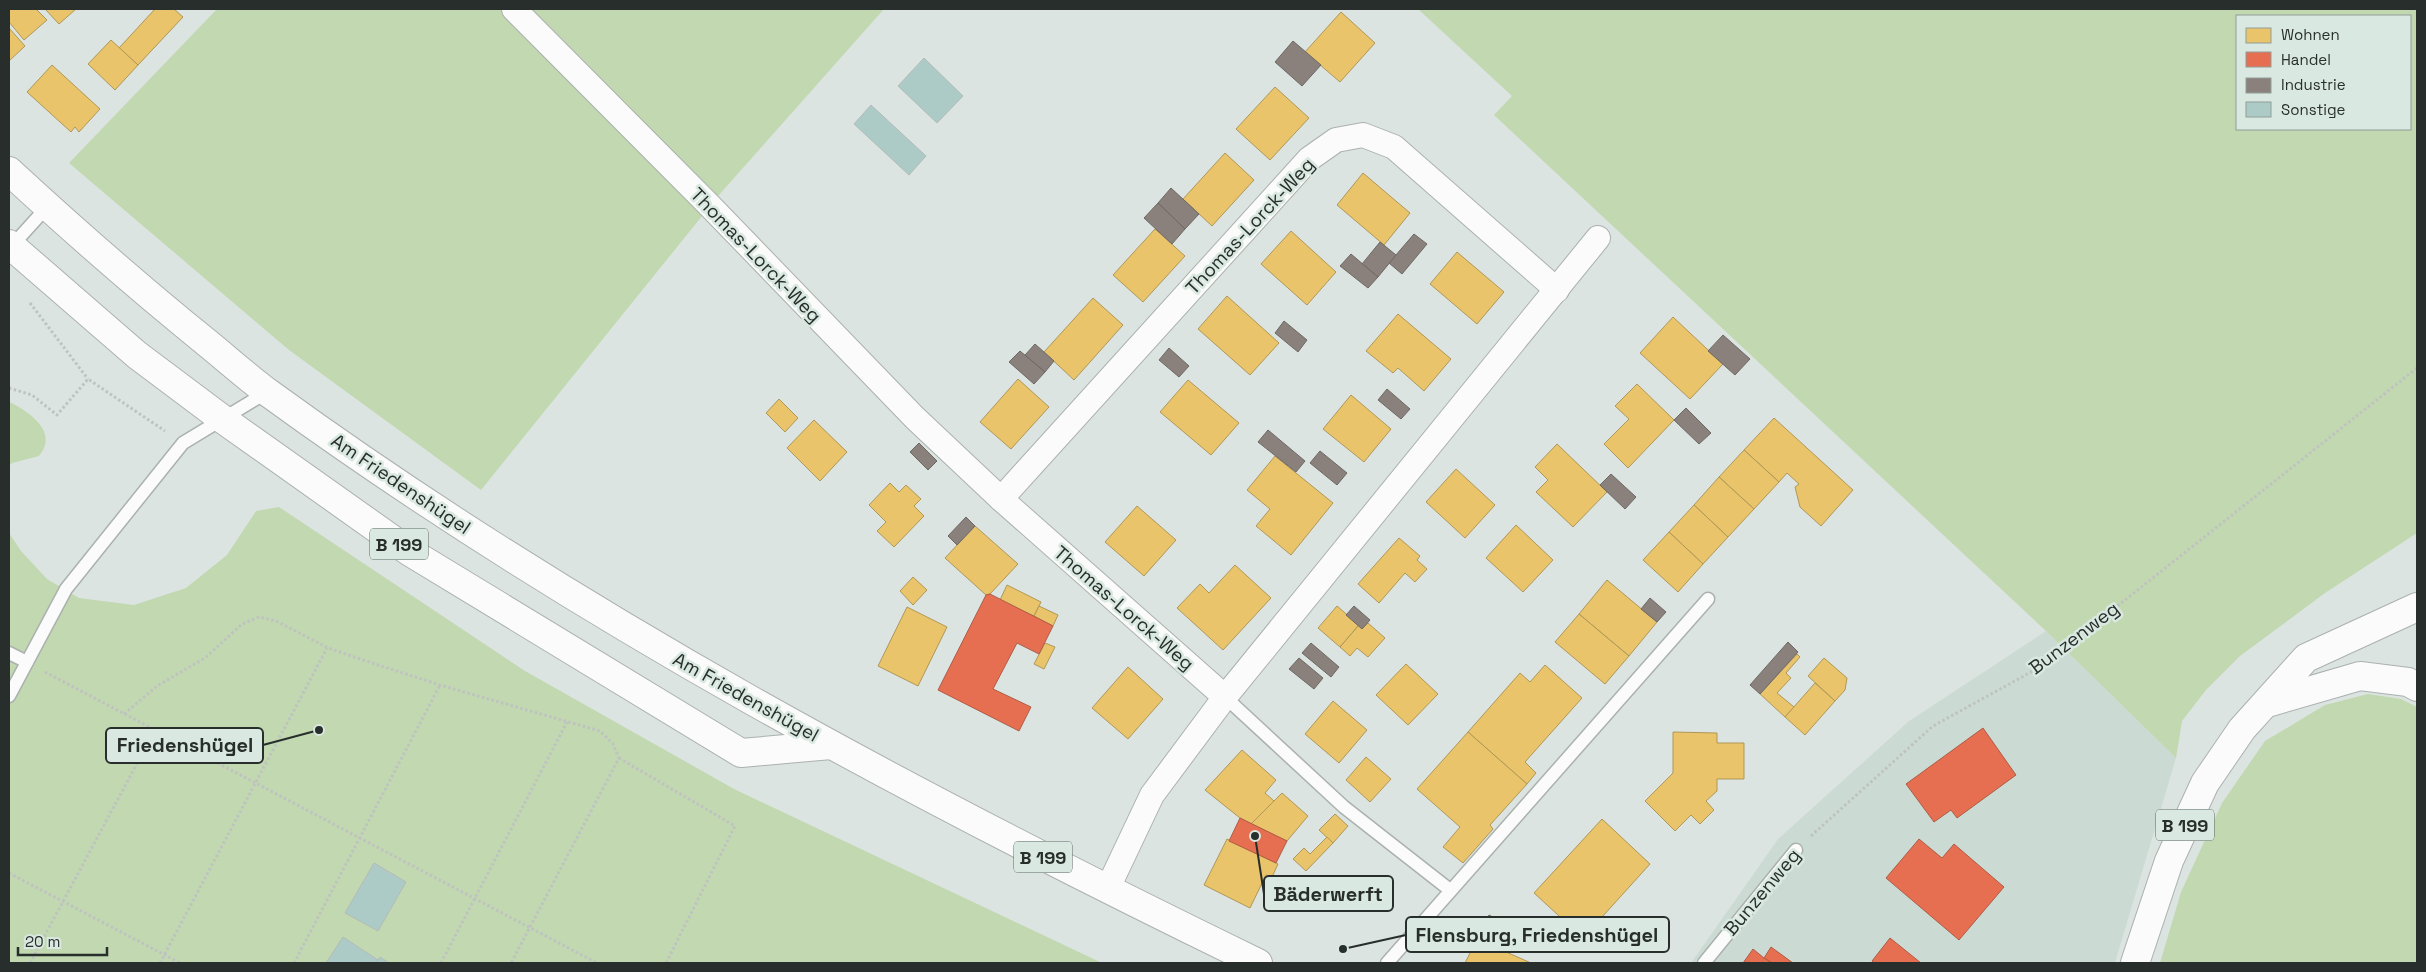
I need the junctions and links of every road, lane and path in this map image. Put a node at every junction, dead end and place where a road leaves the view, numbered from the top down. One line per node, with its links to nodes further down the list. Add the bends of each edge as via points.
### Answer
1 (514, 9): 14 (street, Thomas-Lorck-Weg, via 915,418)
2 (9, 171): 3 (main road, Am Friedenshügel / B 199)
3 (48, 206): 5 (lane); 11 (main road, Am Friedenshügel / B 199, via 132,282)
4 (1598, 238): 6 (street)
5 (10, 246): 12 (main road, Am Friedenshügel / B 199, via 137,355)
6 (1557, 290): 14 (street, Thomas-Lorck-Weg, via 1394,147 1363,135 1336,140 1309,159); 23 (street)
7 (26, 298): 9 (path)
8 (2417, 368): 32 (path, Bunzenweg, via 2042,666 1933,726)
9 (88, 379): 10 (path, via 56,415 32,395); 13 (path)
10 (9, 388)
11 (267, 392): 12 (lane); 28 (main road, Am Friedenshügel / B 199, via 455,522 640,637)
12 (221, 418): 13 (lane); 28 (main road, Am Friedenshügel / B 199, via 410,552 741,753)
13 (183, 443): 19 (lane, via 66,589)
14 (1001, 499): 23 (street, Thomas-Lorck-Weg)
15 (1708, 599): 35 (lane)
16 (2417, 607): 24 (main road, via 2306,658)
17 (328, 648): 20 (path); 25 (path, via 276,621 259,617 242,624 205,658 157,686); 30 (path)
18 (9, 653): 19 (lane)
19 (27, 662): 22 (lane); 25 (path)
20 (440, 686): 26 (path); 31 (path)
21 (2417, 687): 24 (main road, B 199, via 2408,682 2360,676)
22 (9, 696)
23 (1225, 696): 34 (street, via 1152,794); 35 (lane, via 1344,807)
24 (2267, 703): 51 (main road, B 199, via 2242,729 2205,783 2169,861)
25 (124, 714): 27 (path)
26 (567, 722): 29 (path, via 600,731 614,744); 36 (path)
27 (155, 730): 30 (path); 37 (path)
28 (831, 745): 34 (main road, Am Friedenshügel / B 199)
29 (619, 758): 38 (path); 47 (path, via 735,826)
30 (256, 783): 31 (path); 39 (path)
31 (360, 838): 36 (path); 43 (path)
32 (1796, 850): 50 (lane, Bunzenweg)
33 (9, 873): 37 (path)
34 (1107, 890): 48 (main road, Am Friedenshügel / B 199)
35 (1450, 890): 49 (lane)
36 (474, 898): 38 (path); 44 (path)
37 (63, 902): 39 (path); 40 (path)
38 (530, 928): 45 (path); 46 (path)
39 (164, 955): 41 (path); 42 (path)
40 (30, 963)
41 (160, 963)
42 (180, 963)
43 (294, 963)
44 (442, 963)
45 (511, 963)
46 (597, 963)
47 (666, 963)
48 (1258, 963)
49 (1387, 963)
50 (1704, 963)
51 (2135, 963)

